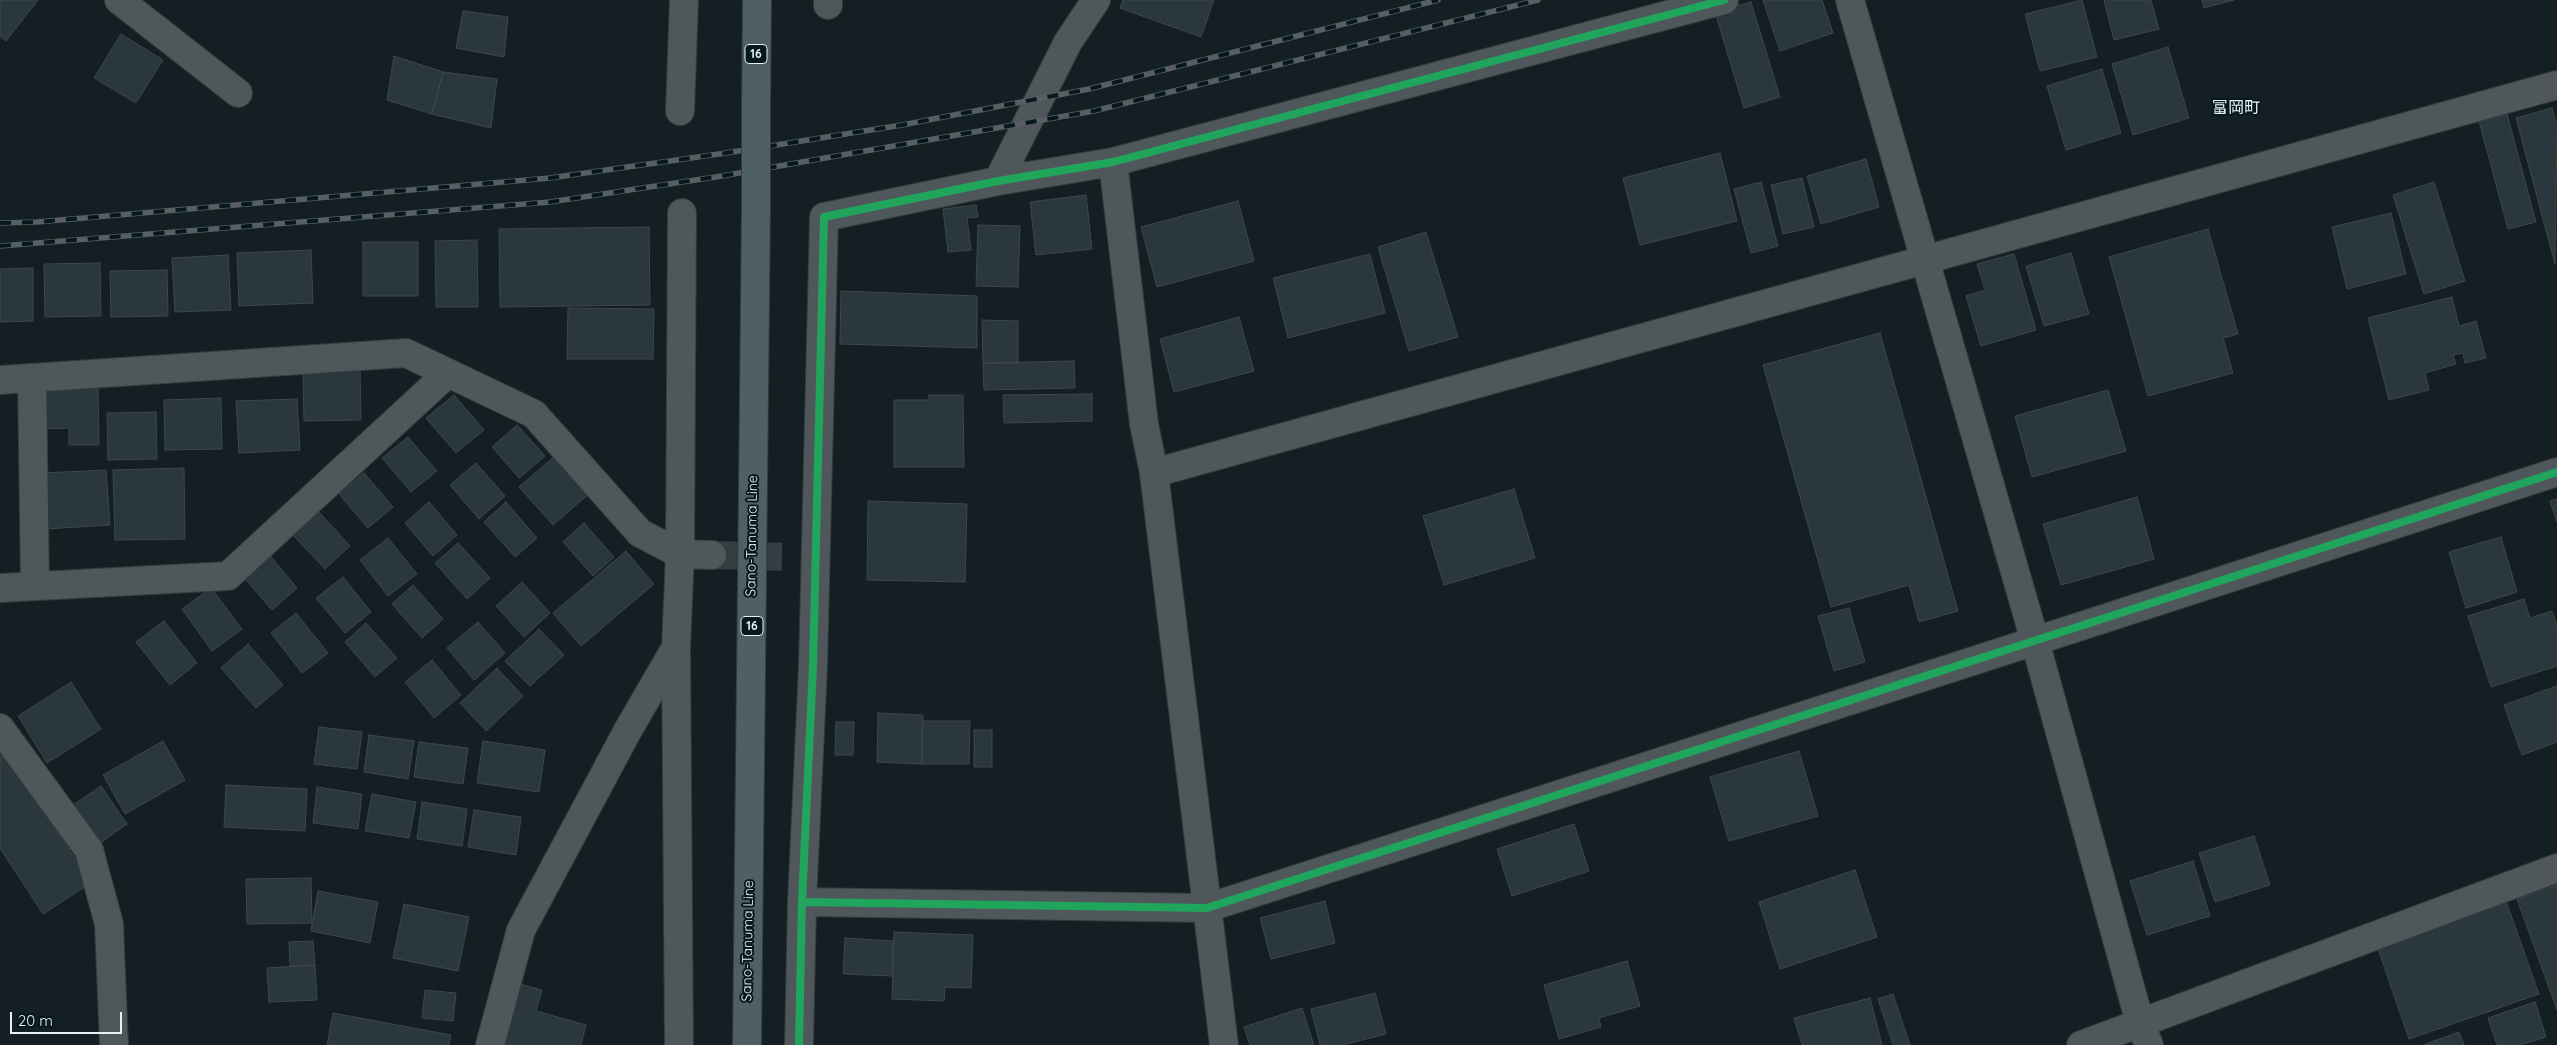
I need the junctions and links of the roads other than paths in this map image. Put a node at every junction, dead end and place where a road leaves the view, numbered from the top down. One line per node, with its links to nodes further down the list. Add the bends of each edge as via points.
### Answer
1 (119, 0): 8 (street)
2 (684, 0): 9 (street)
3 (757, 0): 33 (main road, Sano-Tanuma Line / 16, bridge)
4 (1096, 0): 11 (street, via 1068,42)
5 (1724, 0): 10 (street)
6 (1850, 0): 13 (street)
7 (2557, 85): 13 (street)
8 (238, 93)
9 (680, 111)
10 (1113, 162): 11 (street); 18 (street, via 1144,424)
11 (998, 181): 27 (street, via 824,217 804,557)
12 (682, 213): 19 (street)
13 (1925, 260): 18 (street); 23 (street)
14 (448, 373): 15 (street, via 406,352); 19 (street, via 534,414 640,533); 21 (street, via 228,576)
15 (32, 378): 16 (street); 21 (street)
16 (0, 380)
17 (2557, 472): 23 (street)
18 (1154, 474): 28 (street)
19 (680, 554): 20 (street); 24 (street)
20 (712, 555)
21 (35, 586): 22 (street)
22 (0, 588)
23 (2035, 641): 28 (street); 29 (street)
24 (676, 648): 31 (street, via 628,730 522,930); 32 (street)
25 (0, 728): 30 (street, via 88,850 109,924)
26 (2557, 868): 29 (street)
27 (802, 902): 28 (street); 34 (street)
28 (1208, 908): 35 (street)
29 (2144, 1034): 36 (street)
30 (114, 1045)
31 (490, 1045)
32 (679, 1045)
33 (747, 1045)
34 (799, 1045)
35 (1224, 1045)
36 (2081, 1045)

